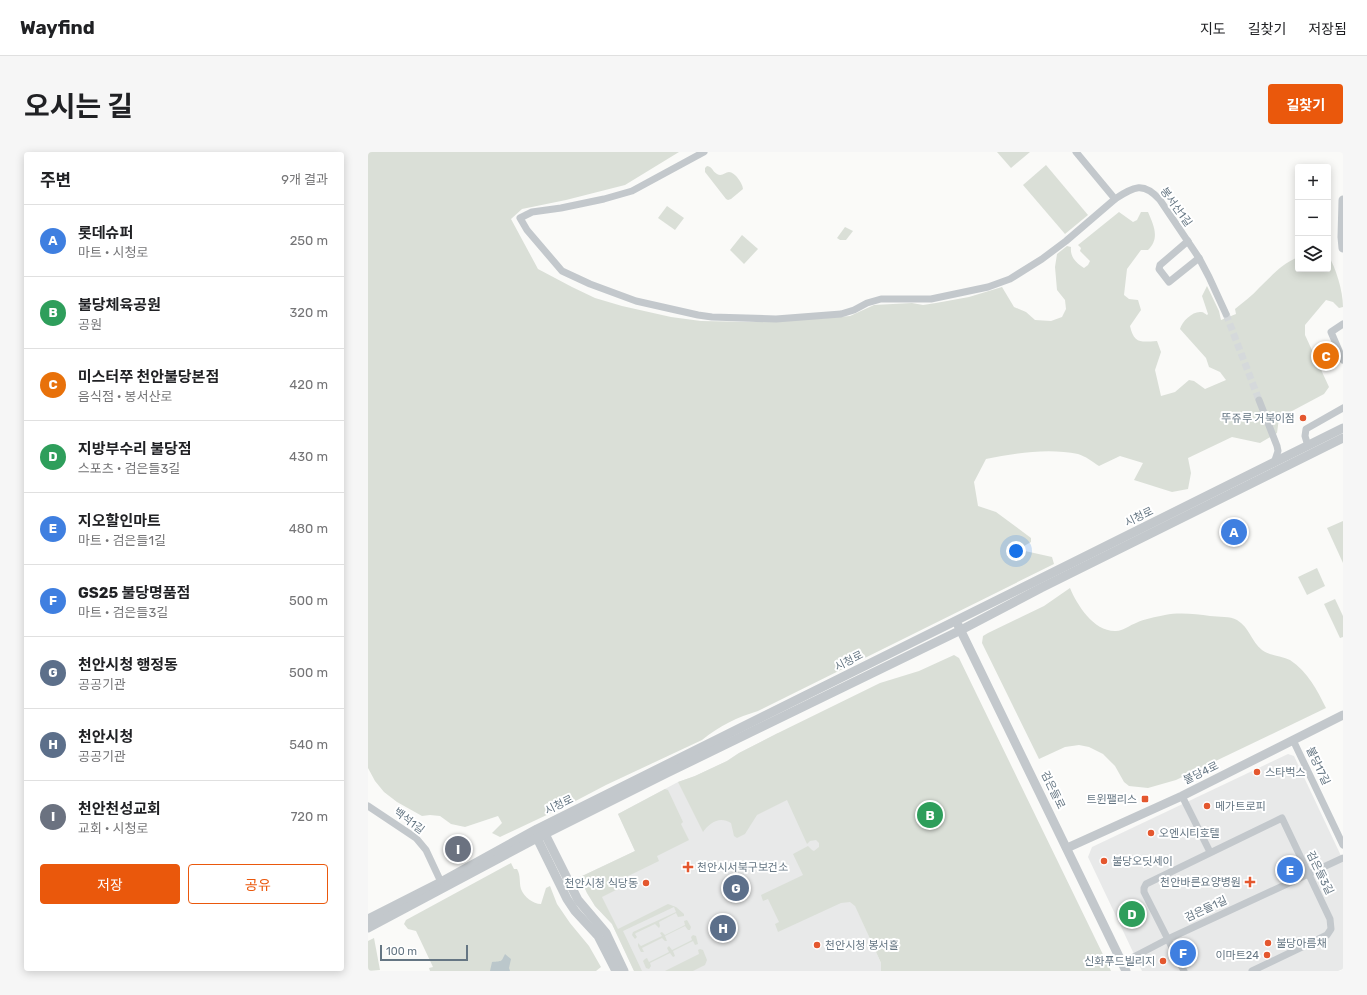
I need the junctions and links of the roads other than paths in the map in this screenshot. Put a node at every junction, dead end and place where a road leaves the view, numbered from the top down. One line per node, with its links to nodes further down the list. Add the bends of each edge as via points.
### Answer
1 (704, 152): 3 (street, via 632,191 590,202 532,212 520,218 562,271 590,284 636,301 698,315 776,319 841,314 881,299 931,299 988,287 1010,279 1042,259)
2 (1076, 152): 3 (street)
3 (1115, 200): 5 (street, 봉서산1길, via 1128,191 1141,187 1152,192)
4 (1343, 200): 6 (street)
5 (1188, 241): 7 (street, 봉서산1길); 7 (street, 봉서산1길, via 1160,265 1159,269 1170,282)
6 (1343, 248)
7 (1199, 258): 8 (street, 봉서산1길)
8 (1226, 314)
9 (1343, 324): 10 (street, via 1331,332)
10 (1343, 360)
11 (1259, 400): 15 (street)
12 (1343, 408): 16 (street, via 1306,429)
13 (1343, 428): 16 (street, 시청로)
14 (1343, 438): 20 (street, 시청로)
15 (1277, 446): 17 (street, via 1287,451); 18 (street)
16 (1308, 446): 17 (street, 시청로)
17 (1298, 451): 18 (street, 시청로)
18 (1274, 463): 19 (street, 시청로)
19 (956, 621): 20 (street, 검은들로); 25 (street, 시청로)
20 (961, 630): 25 (street, 시청로); 27 (street, 검은들로)
21 (1343, 715): 22 (street, 불당4로)
22 (1293, 740): 23 (street, 불당4로); 26 (street, 불당17길)
23 (1182, 796): 27 (street, 불당4로); 28 (street)
24 (368, 806): 31 (street, 백석1길, via 416,838 426,850)
25 (539, 833): 31 (street, 시청로); 33 (street, 시청로); 36 (street, via 567,899 598,936); 37 (street, via 578,900 606,933)
26 (1343, 845)
27 (1067, 848): 35 (street, 검은들로)
28 (1210, 852): 30 (street, 검은들3길, via 1282,818); 34 (street, 검은들3길, via 1146,884 1144,888)
29 (1343, 858): 30 (street, 검은들1길)
30 (1309, 874): 34 (street, 검은들1길); 39 (street, 검은들3길, via 1330,919 1331,929 1327,935)
31 (441, 882): 32 (street, 시청로)
32 (368, 919)
33 (368, 928)
34 (1168, 939): 35 (street, 검은들1길); 38 (street, 검은들3길)
35 (1124, 967)
36 (616, 971)
37 (624, 971)
38 (1184, 971)
39 (1252, 971)

